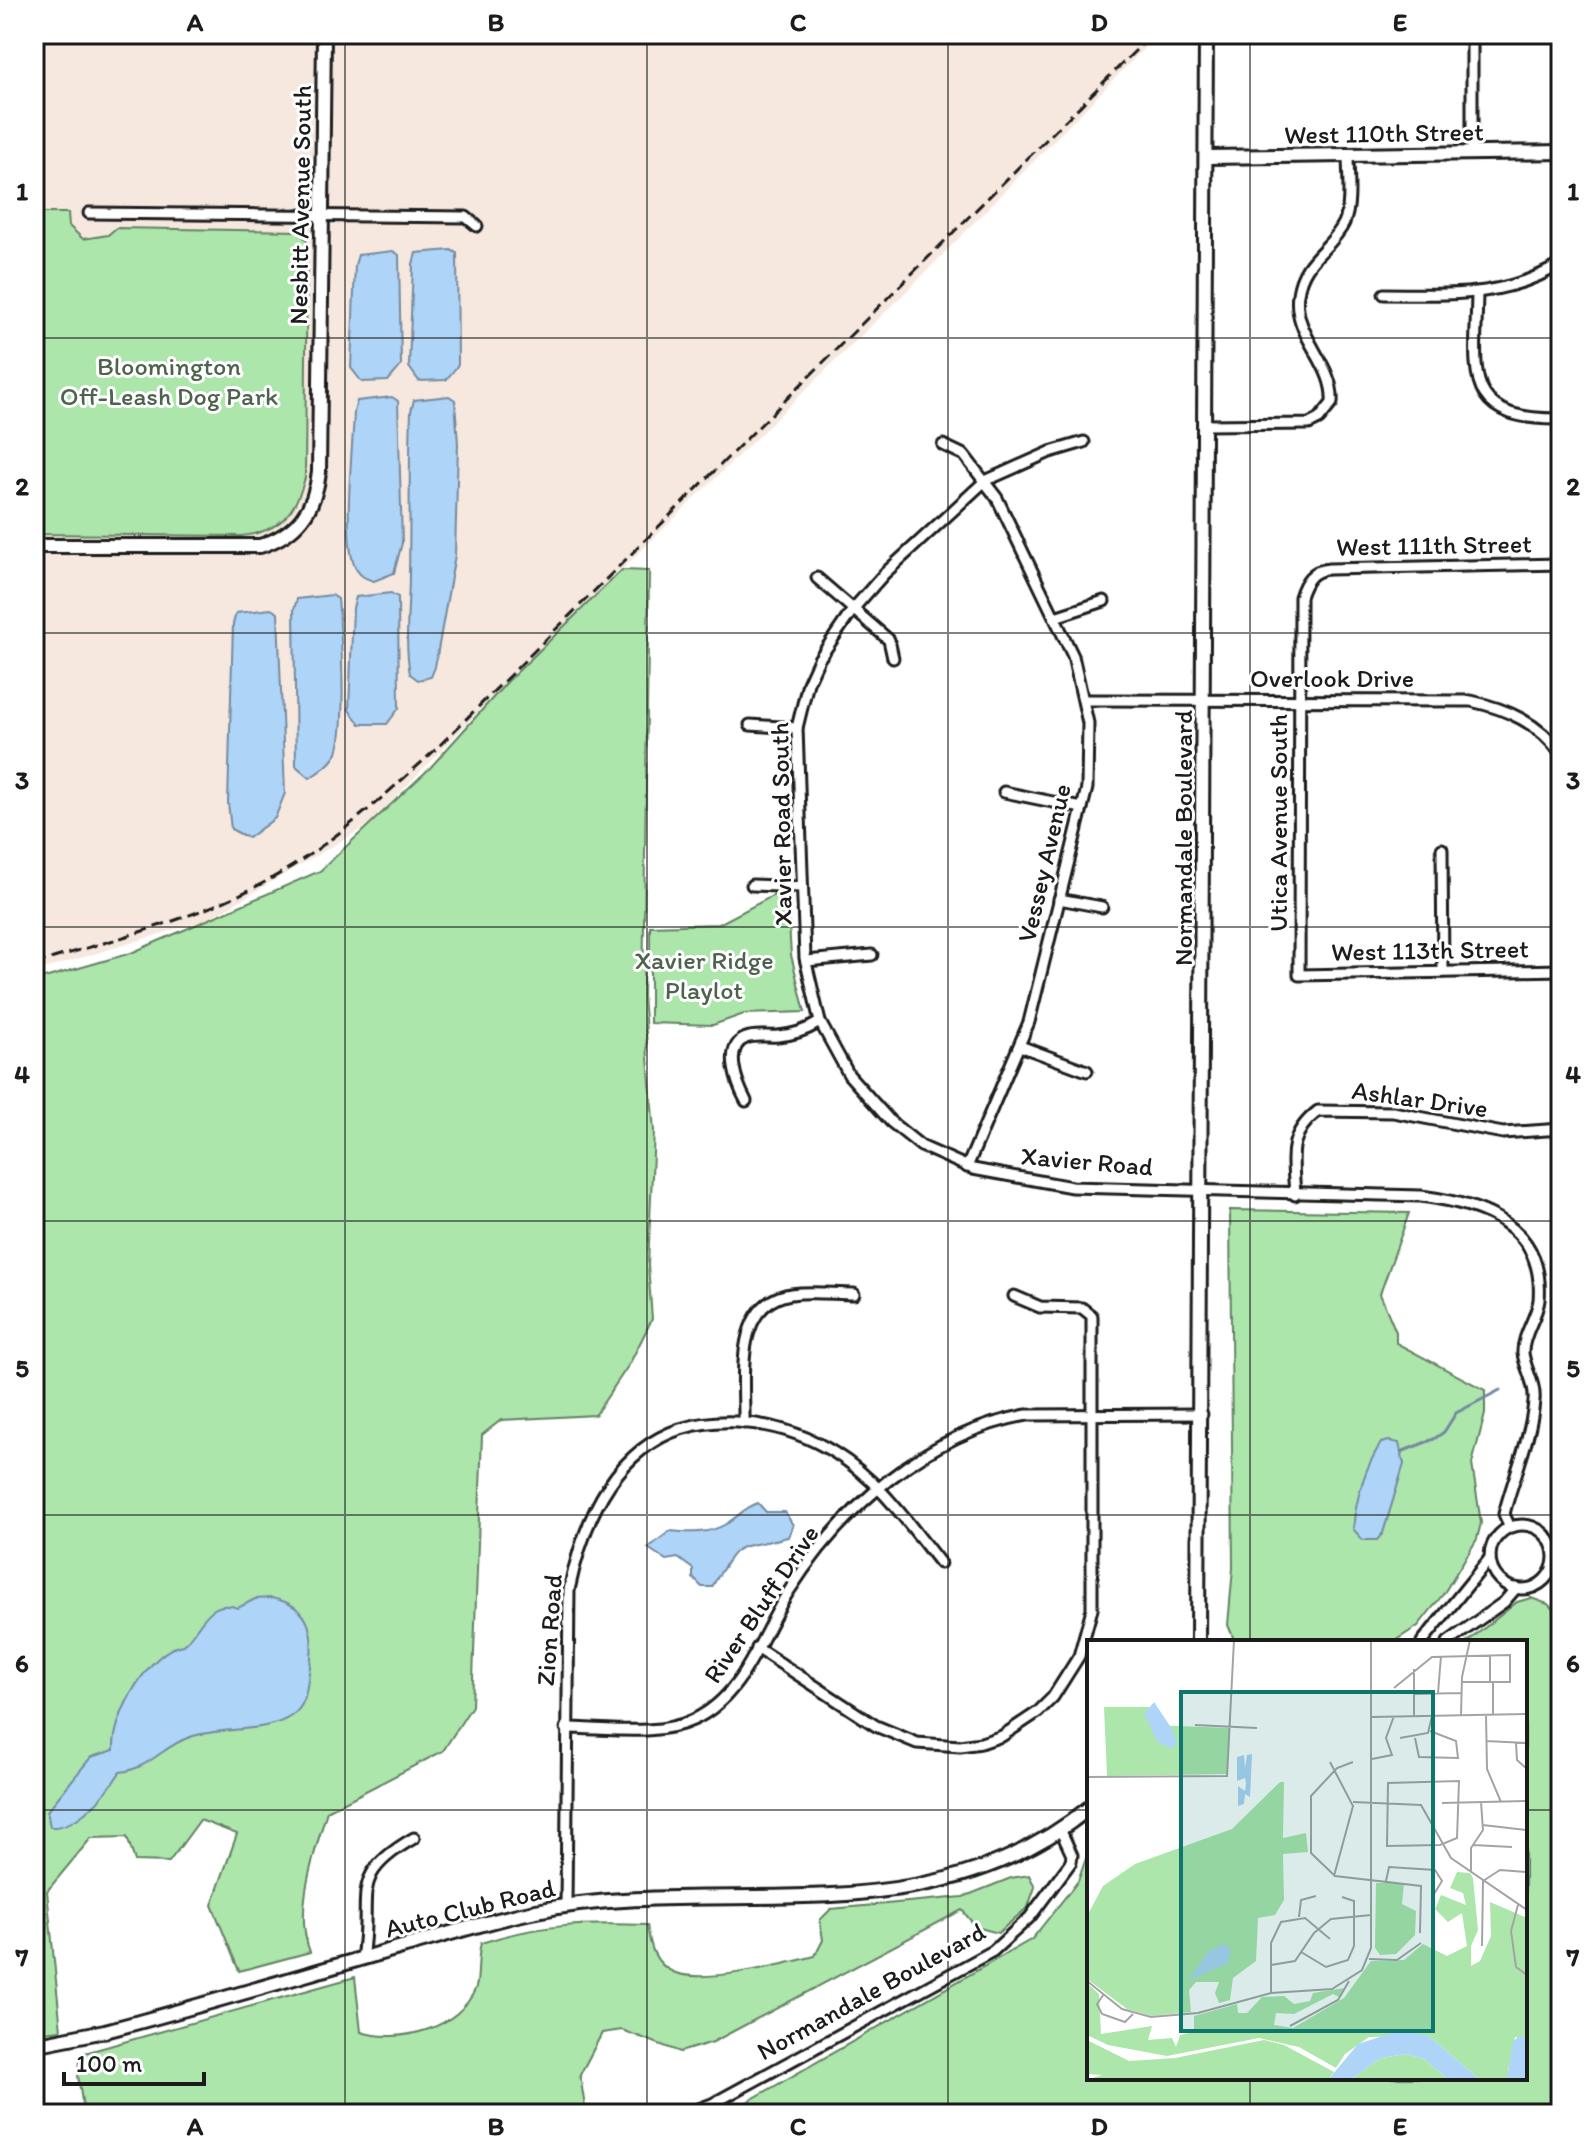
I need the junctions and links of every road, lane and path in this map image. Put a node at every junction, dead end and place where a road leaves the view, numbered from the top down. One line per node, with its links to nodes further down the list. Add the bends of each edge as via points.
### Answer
1 (324, 34): 9 (street, Nesbitt Avenue South)
2 (1206, 34): 7 (street, Normandale Boulevard)
3 (1472, 34): 5 (street)
4 (1561, 152): 5 (street, West 110th Street)
5 (1472, 154): 6 (street, West 110th Street)
6 (1348, 155): 7 (street, West 110th Street); 15 (street, via 1344,223 1309,262 1298,294 1302,328 1330,382 1332,403 1309,424)
7 (1207, 157): 15 (street, Normandale Boulevard)
8 (89, 213): 9 (street)
9 (322, 215): 10 (street, via 466,217); 19 (street, Nesbitt Avenue South, via 319,472 303,520 277,541 260,546)
10 (477, 226)
11 (1561, 264): 12 (street, via 1515,287)
12 (1477, 293): 13 (street); 14 (street, via 1476,363 1491,403 1516,418)
13 (1384, 294)
14 (1561, 419)
15 (1205, 425): 28 (street, Normandale Boulevard)
16 (1084, 442): 18 (street, Xavier Road South)
17 (943, 445): 18 (street, Vessey Avenue, via 964,455)
18 (985, 481): 24 (street, Xavier Road South); 25 (street, Vessey Avenue)
19 (34, 546)
20 (1561, 564): 21 (street, West 111th Street, via 1329,569)
21 (1309, 577): 29 (street, Utica Avenue South, via 1300,597)
22 (817, 578): 24 (street)
23 (1104, 601): 25 (street)
24 (854, 608): 26 (street, via 889,640); 31 (street, Xavier Road South, via 819,659)
25 (1055, 617): 27 (street, Vessey Avenue)
26 (893, 658)
27 (1086, 700): 28 (street, Overlook Drive); 34 (street, Vessey Avenue)
28 (1205, 700): 29 (street, Overlook Drive); 51 (street, Normandale Boulevard)
29 (1300, 700): 32 (street, Overlook Drive, via 1471,701 1516,715); 44 (street, Utica Avenue South)
30 (750, 725): 31 (street)
31 (797, 728): 37 (street, Xavier Road South)
32 (1561, 754)
33 (1004, 792): 34 (street)
34 (1082, 808): 38 (street, Vessey Avenue)
35 (1442, 849): 43 (street)
36 (752, 885): 37 (street)
37 (801, 887): 41 (street, Xavier Road South)
38 (1059, 899): 39 (street); 46 (street, Vessey Avenue)
39 (1102, 907)
40 (872, 955): 41 (street)
41 (806, 961): 45 (street, Xavier Road South)
42 (1561, 970): 43 (street, West 113th Street)
43 (1443, 972): 44 (street, West 113th Street)
44 (1299, 975)
45 (820, 1022): 48 (street, via 794,1033 739,1042 735,1080); 50 (street, Xavier Road South, via 869,1100 921,1146)
46 (1020, 1046): 47 (street); 50 (street, Vessey Avenue)
47 (1087, 1071)
48 (746, 1101)
49 (1561, 1129): 52 (street, Ashlar Drive, via 1503,1133 1393,1112 1318,1111 1300,1125 1293,1145)
50 (967, 1167): 51 (street, Xavier Road, via 1072,1187)
51 (1203, 1191): 52 (street, Xavier Road); 56 (street, Normandale Boulevard)
52 (1295, 1195): 59 (street, Xavier Road, via 1449,1200 1493,1216 1529,1242 1539,1299 1523,1351 1534,1401 1504,1514)
53 (854, 1294): 57 (street, via 788,1294 755,1315 746,1339)
54 (1014, 1296): 55 (street, via 1040,1307 1082,1308 1092,1316)
55 (1092, 1414): 56 (street, River Bluff Drive); 58 (street, River Bluff Drive, via 1027,1415 974,1428 925,1454); 66 (street, via 1087,1633 1053,1697 1020,1725 981,1743 917,1743 876,1726)
56 (1202, 1414): 63 (street, Normandale Boulevard)
57 (744, 1423): 58 (street, Zion Road, via 810,1439); 67 (street, Zion Road, via 695,1424 661,1435 633,1456 597,1505 569,1590)
58 (881, 1488): 61 (street, Zion Road); 66 (street, River Bluff Drive, via 813,1557)
59 (1509, 1525): 60 (street, via 1493,1543); 62 (street, via 1543,1533 1554,1558 1545,1579 1533,1587)
60 (1490, 1558): 62 (street, via 1502,1582); 64 (street)
61 (940, 1563)
62 (1516, 1588): 65 (street)
63 (1198, 1640)
64 (1424, 1640)
65 (1451, 1640)
66 (757, 1648): 67 (street, River Bluff Drive, via 721,1703 690,1722 654,1728)
67 (566, 1728): 71 (street, Zion Road)
68 (1087, 1810): 69 (street)
69 (1061, 1831): 71 (street, Auto Club Road, via 992,1867 918,1887); 74 (street, Normandale Boulevard, via 1071,1862 1030,1917 993,1951)
70 (414, 1838): 72 (street, via 379,1861 367,1882)
71 (566, 1906): 72 (street, Auto Club Road)
72 (362, 1958): 73 (street, Auto Club Road, via 105,2031)
73 (34, 2045)
74 (688, 2113)

